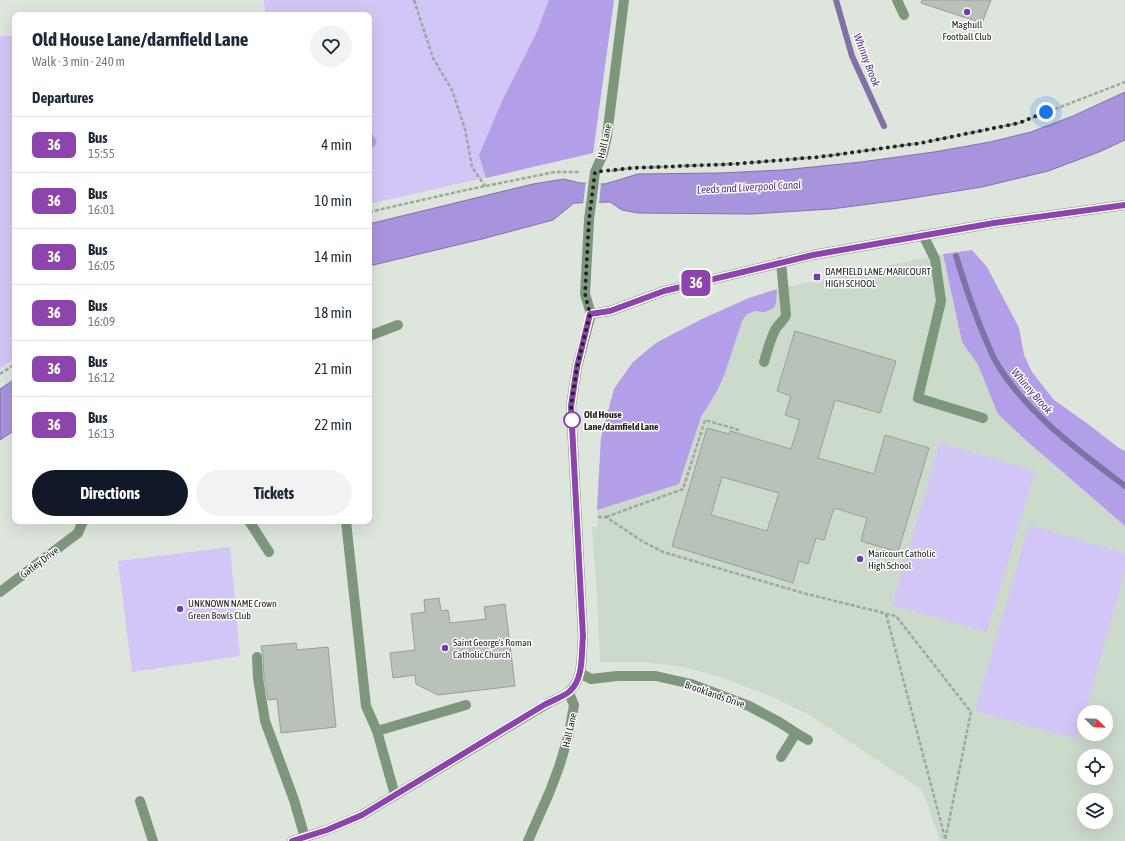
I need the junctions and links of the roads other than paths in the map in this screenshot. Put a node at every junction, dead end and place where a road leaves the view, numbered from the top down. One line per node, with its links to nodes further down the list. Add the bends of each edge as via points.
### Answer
1 (624, 0): 7 (street, Hall Lane, via 607,136 594,177 589,220 585,294)
2 (897, 0): 3 (street)
3 (904, 15)
4 (1125, 205): 5 (street)
5 (923, 235): 6 (street); 11 (street, via 935,259 941,301 918,398)
6 (781, 262): 7 (street, via 664,291 610,311); 10 (street, via 786,315 774,331)
7 (590, 314): 18 (street, Hall Lane, via 577,367 571,406 583,637)
8 (398, 326): 9 (street)
9 (372, 335)
10 (764, 362)
11 (983, 418)
12 (82, 524): 16 (street, Gatley Drive, via 78,533)
13 (251, 524): 15 (street)
14 (346, 524): 21 (street, via 366,706)
15 (269, 552)
16 (0, 592)
17 (257, 657): 27 (street, via 265,721 294,800)
18 (580, 673): 19 (street, Hall Lane); 22 (street, Brooklands Drive, via 591,679 656,676 691,684 749,706)
19 (569, 693): 25 (street, via 544,705); 29 (street, Hall Lane, via 574,705 569,734 550,791)
20 (466, 705): 21 (street)
21 (378, 731): 25 (street)
22 (796, 733): 23 (street, Brooklands Drive); 24 (street)
23 (808, 740)
24 (781, 757)
25 (395, 795): 27 (street, via 362,815)
26 (140, 801): 28 (street)
27 (297, 840)
28 (153, 841)
29 (528, 841)

